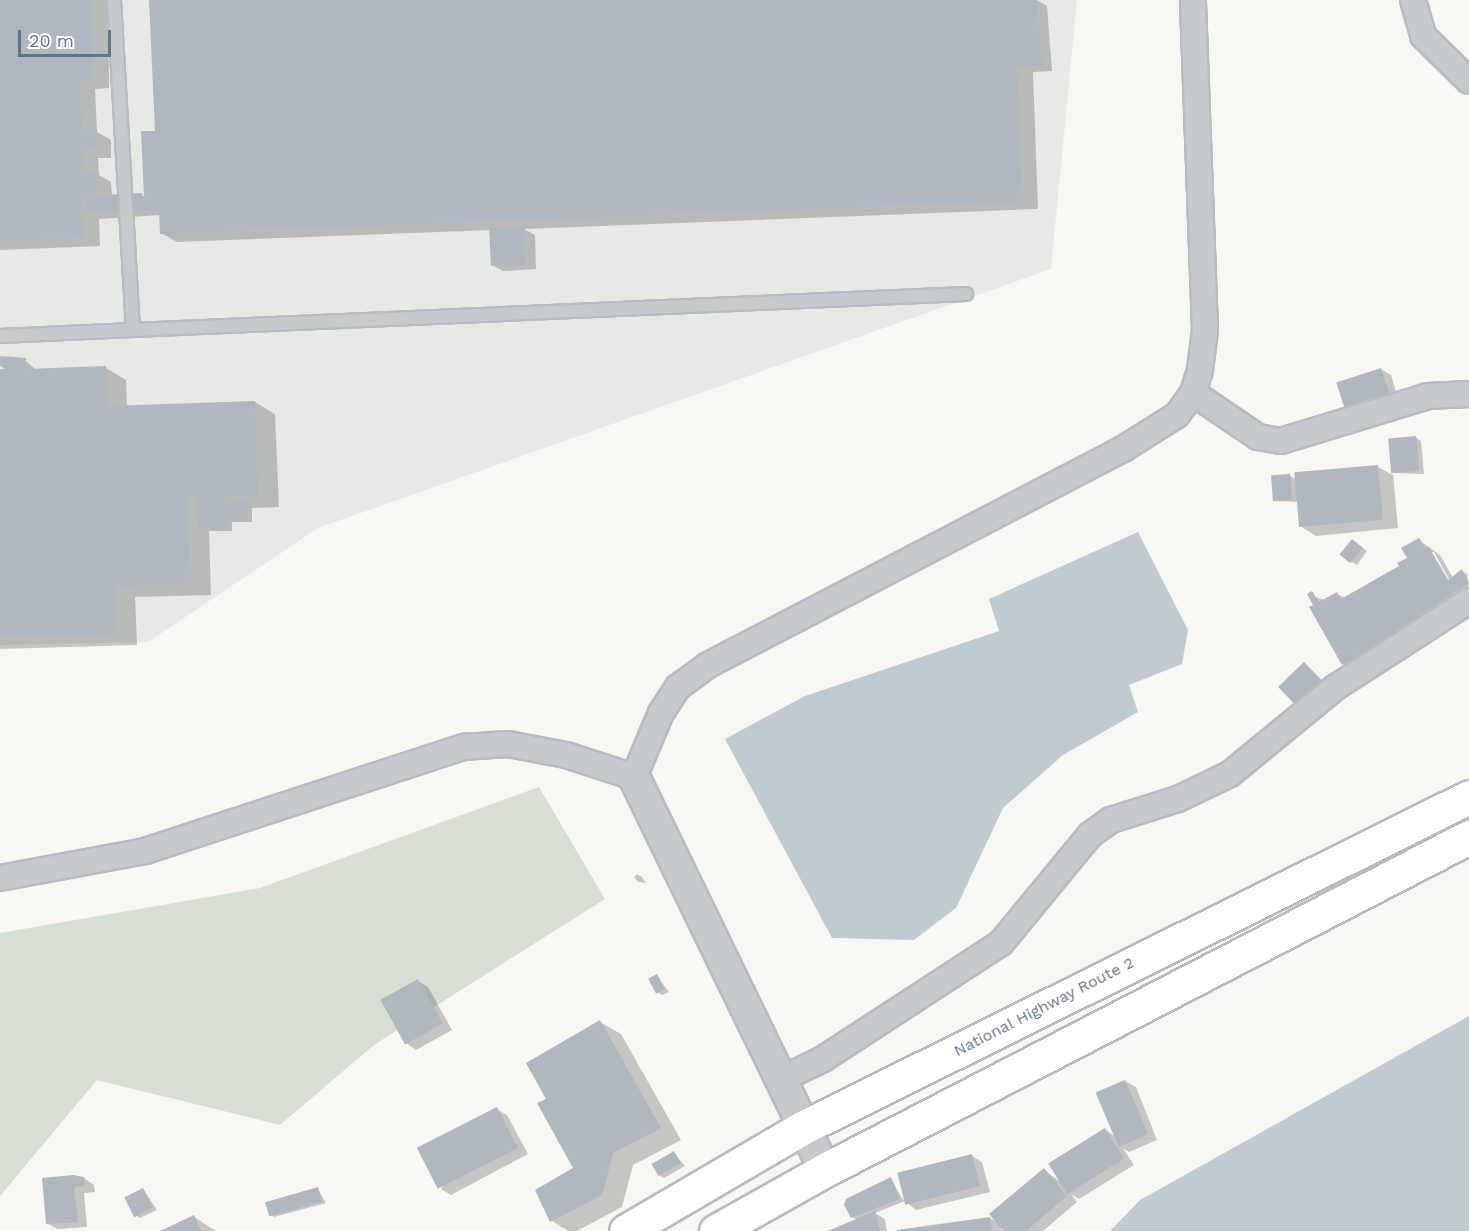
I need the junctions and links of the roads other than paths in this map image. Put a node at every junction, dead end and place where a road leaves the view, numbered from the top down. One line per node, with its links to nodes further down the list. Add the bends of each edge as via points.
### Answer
1 (114, 0): 6 (lane)
2 (1192, 0): 8 (street, via 1205,330 1200,370)
3 (1413, 0): 4 (street, via 1424,36)
4 (1469, 81)
5 (966, 294): 6 (lane)
6 (133, 330): 7 (lane)
7 (0, 336)
8 (1192, 393): 9 (street, via 1258,437 1281,441 1428,396); 11 (street, via 1177,415 1123,449 708,665 678,687 661,713)
9 (1469, 394)
10 (1469, 601): 15 (street, via 1336,687 1230,774 1178,799 1111,820 1089,835 1001,943 823,1059)
11 (634, 777): 14 (street, via 543,750 508,744 464,747 145,851); 15 (street)
12 (1469, 797): 16 (highway, National Highway Route 2)
13 (1469, 837): 17 (highway)
14 (0, 878)
15 (780, 1080): 16 (street)
16 (804, 1127): 17 (street); 18 (highway, National Highway Route 2)
17 (825, 1170): 19 (highway)
18 (626, 1231)
19 (716, 1231)

